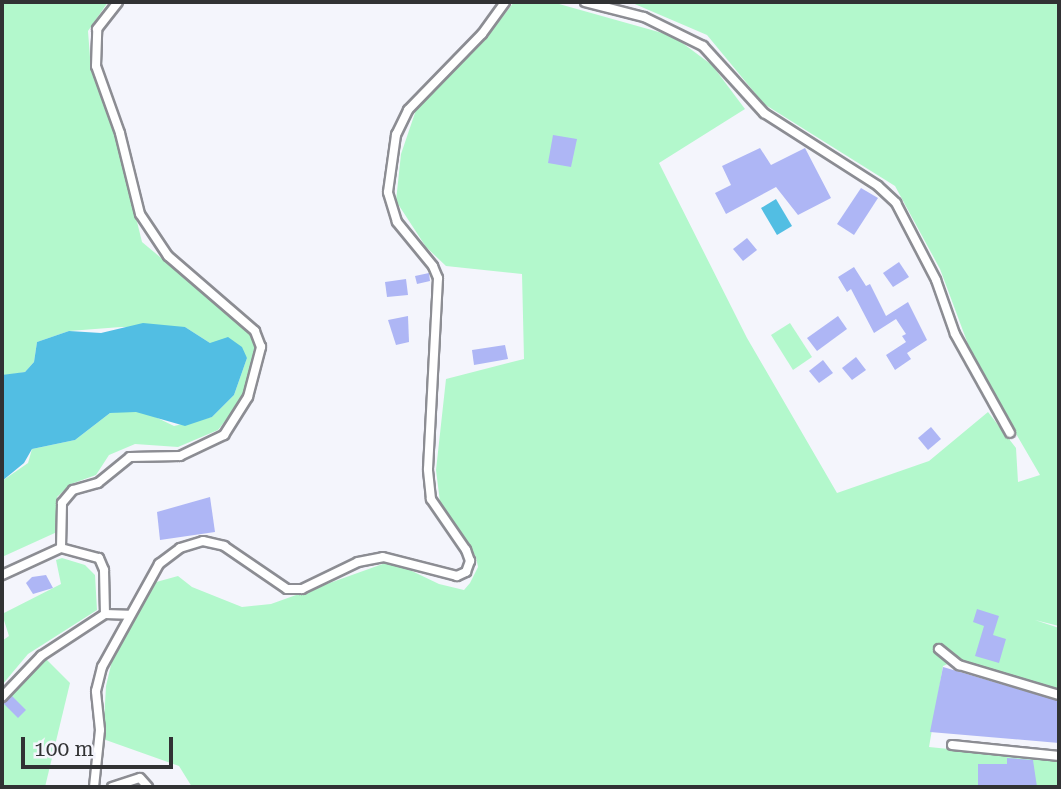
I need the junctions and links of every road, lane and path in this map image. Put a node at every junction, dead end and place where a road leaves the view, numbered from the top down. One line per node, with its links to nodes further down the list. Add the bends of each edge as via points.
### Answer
1 (118, 2): 5 (street, via 97,29 96,66 120,133 140,214 168,257 256,331 261,347 248,397 224,435 180,456 130,457 98,483 73,490 62,503)
2 (505, 2): 8 (street, via 482,34 408,110 396,135 388,192 397,222 438,278 428,469 431,499 466,550 470,561 466,572 457,576 383,557 358,562 302,589 287,589 224,546 203,541 180,548 159,564)
3 (584, 2): 4 (street, via 644,17 703,46 764,113 887,195 911,227 955,334)
4 (1010, 433)
5 (61, 548): 6 (street); 7 (street, via 99,558 104,570)
6 (2, 575)
7 (105, 614): 8 (street); 11 (street, via 41,656)
8 (128, 615): 14 (street, via 98,680)
9 (939, 649): 10 (street, via 959,665)
10 (1059, 695)
11 (2, 697)
12 (952, 745): 13 (street)
13 (1059, 756)
14 (94, 787)
15 (112, 787): 16 (street, via 140,778)
16 (148, 787)

